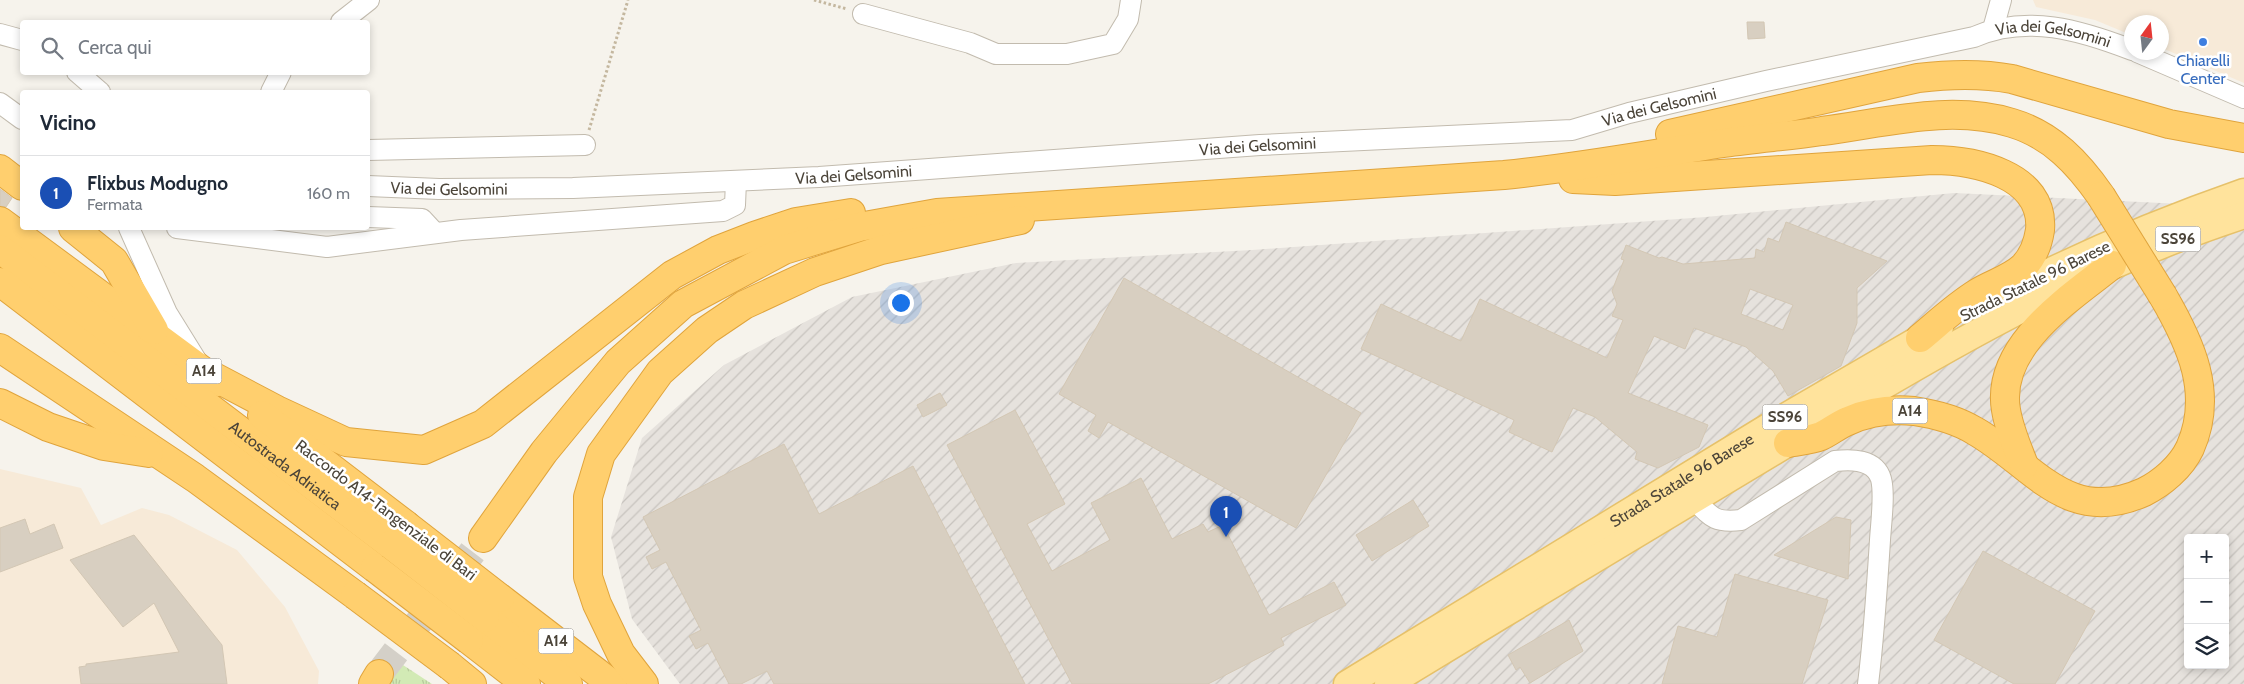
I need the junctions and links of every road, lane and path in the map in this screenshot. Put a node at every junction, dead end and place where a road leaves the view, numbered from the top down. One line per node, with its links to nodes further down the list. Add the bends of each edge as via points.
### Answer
1 (369, 0): 6 (street)
2 (628, 0): 20 (path)
3 (1131, 0): 5 (street, via 1128,19 1113,44 1067,54 996,54)
4 (2001, 0): 7 (street)
5 (863, 14)
6 (343, 20)
7 (1993, 29): 10 (street, Via dei Gelsomini, via 2056,26 2094,35); 25 (street, Via dei Gelsomini, via 1974,37 1757,83 1572,130 1260,145)
8 (0, 34): 9 (street)
9 (20, 39)
10 (2124, 47)
11 (2156, 60): 16 (street)
12 (80, 75): 14 (street)
13 (280, 75): 15 (street)
14 (98, 90)
15 (272, 90)
16 (2244, 98)
17 (0, 103): 18 (street)
18 (20, 118)
19 (2244, 138): 23 (highway, via 2188,128 2012,79 1952,74 1918,78 1634,142)
20 (585, 145): 21 (street)
21 (370, 150)
22 (0, 169): 26 (highway)
23 (1565, 169): 24 (highway); 48 (highway, bridge, via 1727,142 1922,116 1962,114 2012,123 2045,138 2083,170 2163,296 2194,360 2201,396 2195,436 2188,452 2154,487 2133,497 2114,501 2073,497 2032,475)
24 (1504, 176): 29 (highway); 42 (highway, via 1615,181 1932,160 1957,160 2000,172 2030,195 2037,210 2040,223 2035,249 2015,273 1969,298)
25 (736, 180): 27 (street, Via dei Gelsomini, via 573,188); 37 (street, via 735,205 723,211)
26 (20, 184)
27 (370, 186)
28 (2244, 192): 42 (main road, Strada Statale 96 Barese / SS96, via 2176,216 2083,256)
29 (1071, 203): 30 (highway); 57 (highway, via 1008,224 881,250 815,272 744,305 707,330 660,372 601,454 588,497 588,577 621,654)
30 (937, 213): 44 (highway, via 846,214 796,222 718,250 672,275 483,424 424,450 346,442); 51 (highway, via 859,226 784,250 683,304 618,362 544,452)
31 (2244, 215): 39 (main road, Strada Statale 96 Barese / SS96)
32 (370, 217): 37 (street, via 422,219)
33 (0, 221): 41 (highway, Raccordo A14-Tangenziale di Bari / A14)
34 (76, 230): 41 (highway, Raccordo A14-Tangenziale di Bari / A14, via 114,261)
35 (130, 230): 44 (street, via 167,313)
36 (193, 230): 37 (street, via 327,247)
37 (435, 233)
38 (0, 249): 50 (highway, Autostrada Adriatica / A14)
39 (2112, 265): 46 (main road, Strada Statale 96 Barese / SS96, via 1973,333); 48 (highway, via 2040,323 2023,344 2011,368 2005,408 2011,434)
40 (0, 282): 54 (highway, Autostrada Adriatica, bridge)
41 (159, 338): 44 (highway, Raccordo A14-Tangenziale di Bari / A14)
42 (1920, 338): 58 (main road, Strada Statale 96 Barese / SS96)
43 (0, 348): 47 (highway)
44 (204, 371): 50 (highway, Raccordo A14-Tangenziale di Bari / A14)
45 (0, 403): 47 (highway, via 48,427 104,446)
46 (1788, 443): 48 (highway, A14, via 1820,436 1848,421 1875,412 1913,411 1952,420); 49 (main road, Strada Statale 96 Barese / SS96)
47 (158, 454): 53 (highway, bridge, via 196,478 355,595)
48 (2024, 464)
49 (1694, 499): 59 (main road, Strada Statale 96 Barese / SS96); 60 (street, via 1713,519 1741,520 1835,461 1850,459 1873,468 1881,478 1881,517)
50 (399, 535): 52 (highway, Autostrada Adriatica / A14, bridge)
51 (483, 538)
52 (493, 608): 55 (highway, Autostrada Adriatica / A14); 56 (highway, A14)
53 (459, 676)
54 (526, 684)
55 (568, 684)
56 (612, 684)
57 (644, 684)
58 (1347, 684)
59 (1388, 684)
60 (1868, 684)

